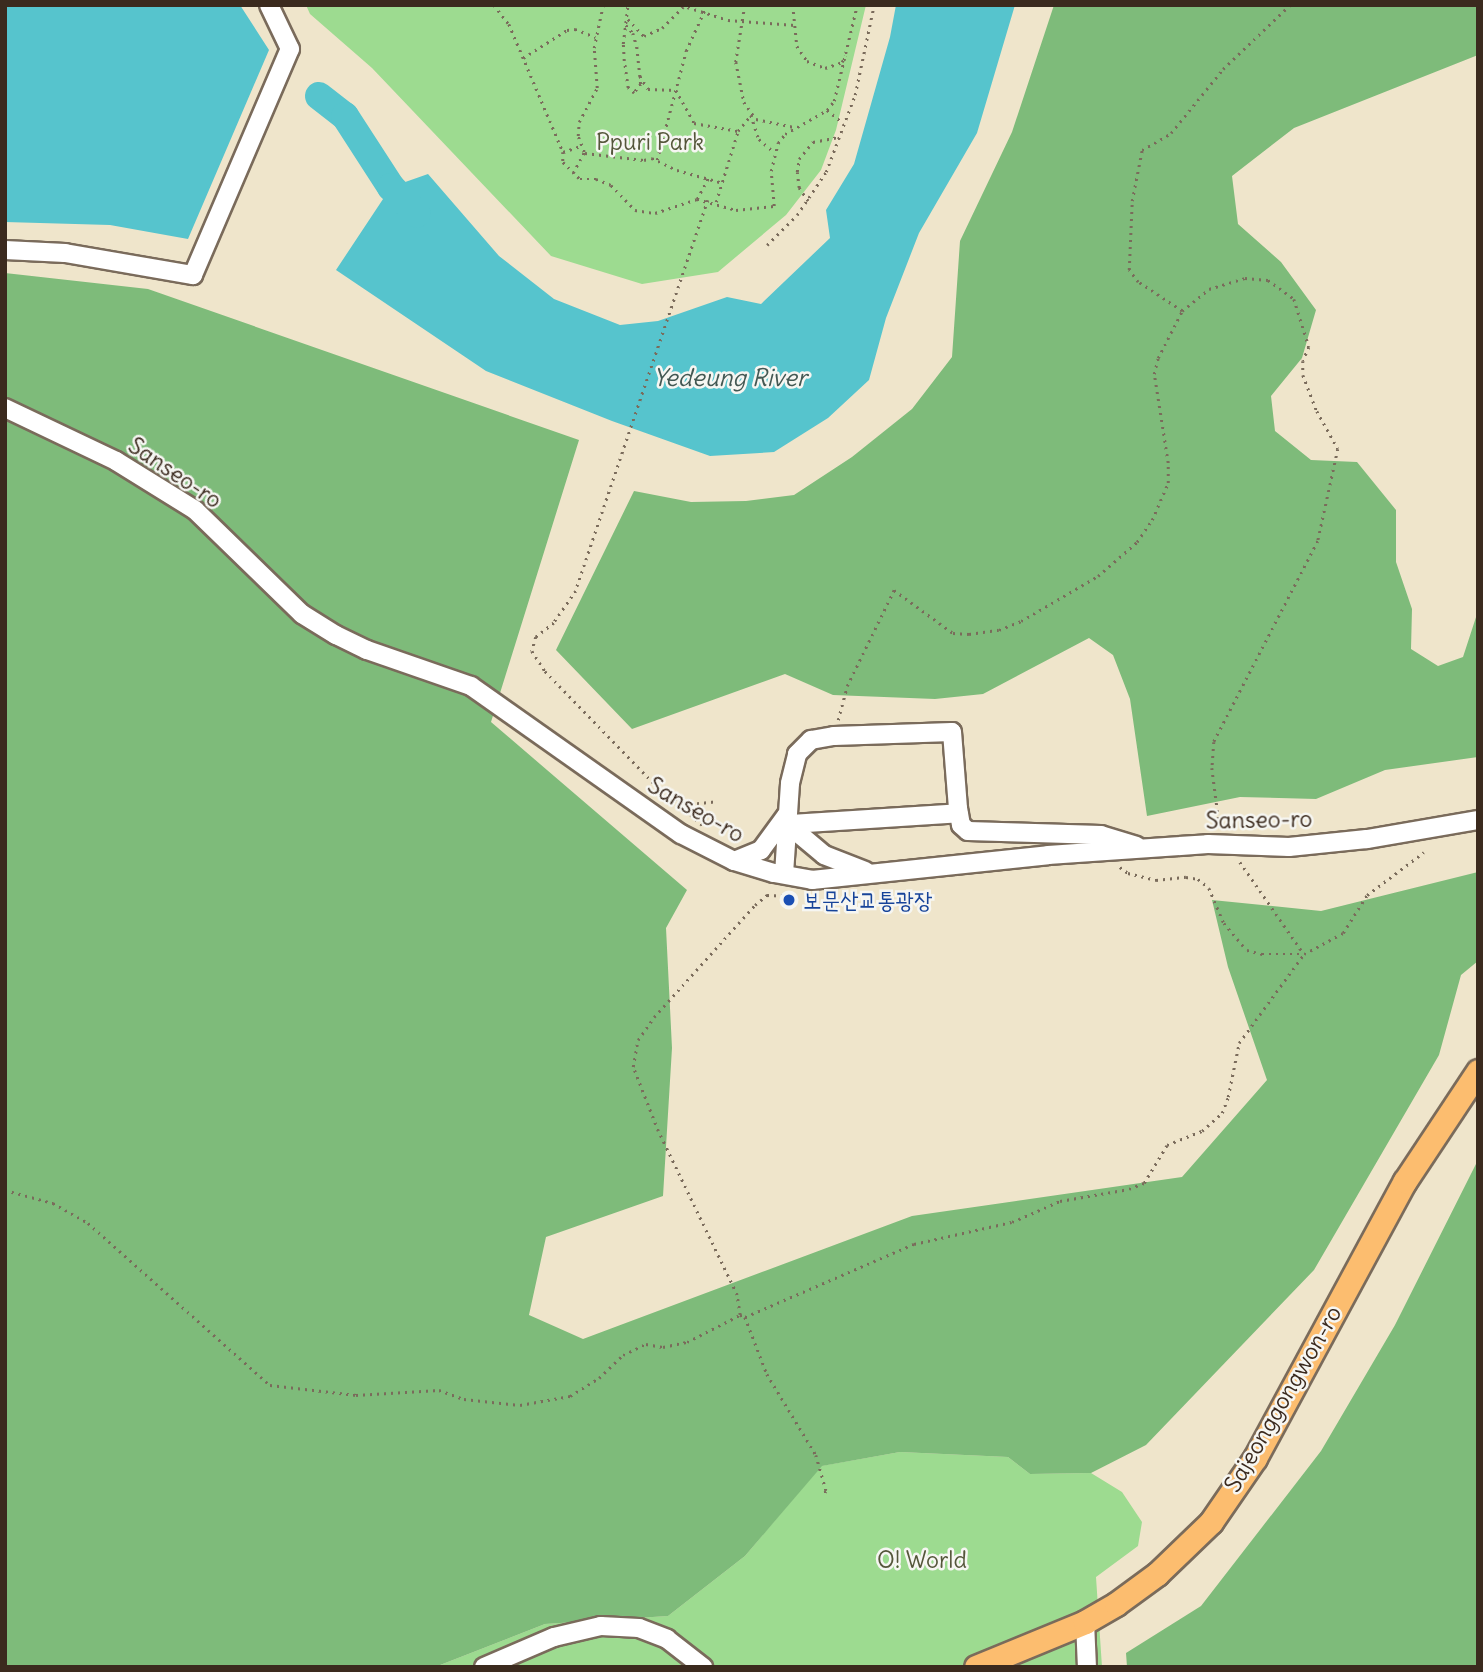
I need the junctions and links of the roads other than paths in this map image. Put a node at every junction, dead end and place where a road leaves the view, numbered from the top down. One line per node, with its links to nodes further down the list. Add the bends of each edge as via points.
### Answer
1 (269, 5): 2 (street, via 290,49 193,275 65,253)
2 (5, 250)
3 (5, 408): 8 (street, Sanseo-ro, via 116,461 195,510 302,614 367,650 471,686 634,804)
4 (959, 813): 5 (street); 5 (street, via 952,732 834,736 811,740 797,754); 7 (street, via 961,825 968,831 1101,835)
5 (789, 820): 8 (street, via 761,850); 9 (street, via 824,855); 10 (street)
6 (1478, 820): 7 (street, Sanseo-ro, via 1289,847)
7 (1146, 849): 9 (street, Sanseo-ro)
8 (734, 861): 10 (street, Sanseo-ro)
9 (868, 872): 10 (street, Sanseo-ro, via 812,880)
10 (784, 874)
11 (1478, 1071): 12 (main road, Sajeonggongwon-ro, via 1405,1181 1255,1458 1211,1522 1157,1574)
12 (1085, 1622): 15 (main road, Sajeonggongwon-ro); 16 (street)
13 (484, 1667): 14 (street, via 554,1637 601,1626 639,1628 667,1639)
14 (703, 1667)
15 (976, 1667)
16 (1087, 1667)

